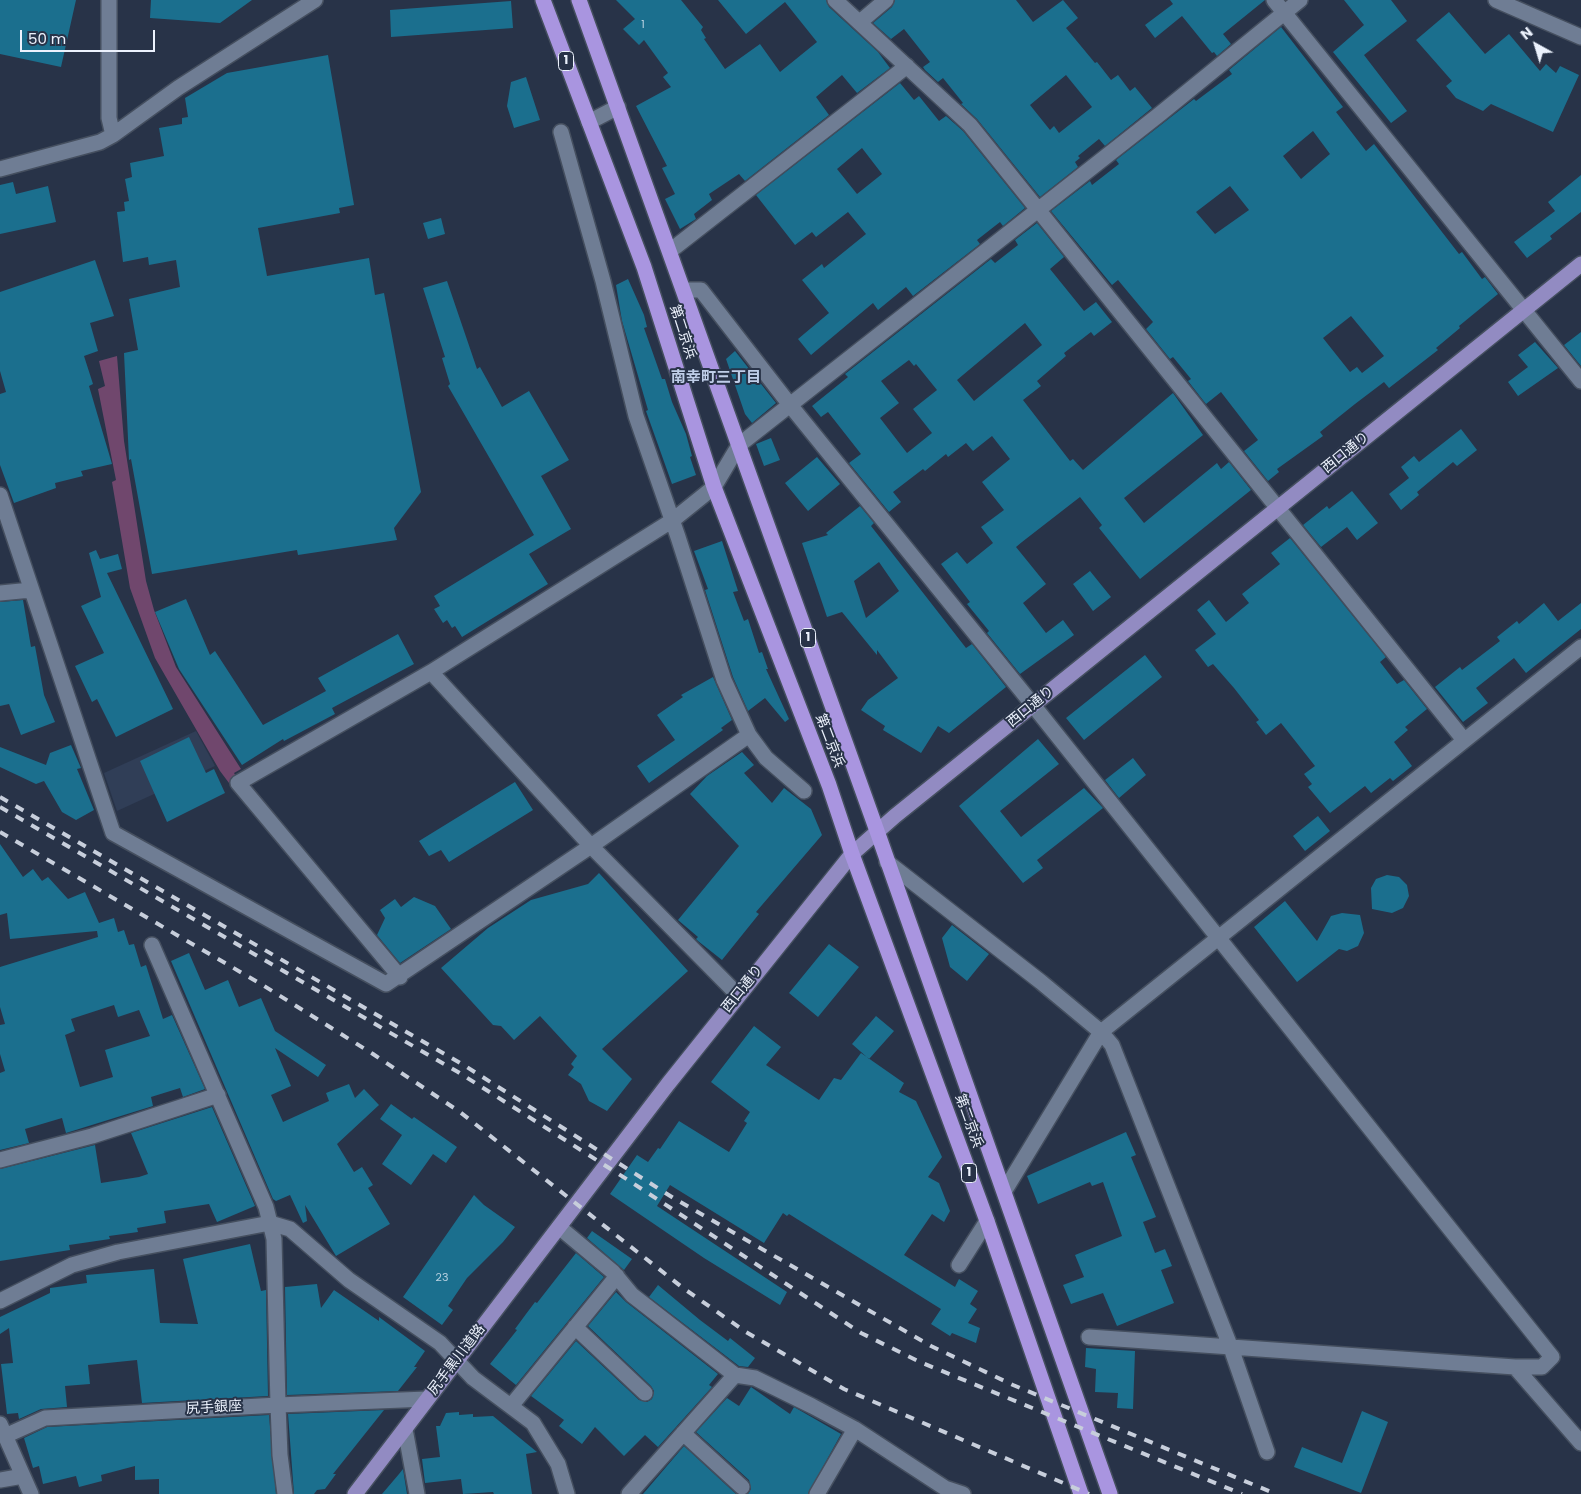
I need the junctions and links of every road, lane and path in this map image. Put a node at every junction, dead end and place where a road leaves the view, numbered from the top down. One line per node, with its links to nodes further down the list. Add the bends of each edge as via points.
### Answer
1 (109, 0): 17 (street, via 109,118)
2 (316, 0): 17 (street, via 178,88)
3 (543, 0): 15 (highway, 第二京浜 / 1)
4 (579, 0): 14 (highway, 第二京浜 / 1)
5 (835, 0): 11 (street)
6 (886, 0): 11 (street)
7 (1274, 0): 10 (street)
8 (1300, 0): 10 (street)
9 (1496, 0): 12 (street)
10 (1284, 12): 19 (street); 23 (street)
11 (860, 22): 13 (street)
12 (1581, 37)
13 (907, 66): 19 (street, via 970,125); 20 (street)
14 (618, 107): 15 (street); 20 (highway, 第二京浜 / 1)
15 (589, 122): 27 (highway, 第二京浜 / 1, via 644,268)
16 (560, 132): 30 (street, via 603,281 636,416)
17 (113, 135): 18 (street, via 100,142)
18 (0, 169)
19 (1038, 211): 25 (street); 29 (street)
20 (670, 251): 22 (highway, 第二京浜 / 1)
21 (1581, 264): 23 (main road, 西口通り)
22 (684, 290): 25 (street, via 701,290); 26 (highway, 第二京浜 / 1)
23 (1524, 310): 24 (street); 29 (main road, 西口通り)
24 (1581, 380)
25 (790, 405): 26 (street); 35 (street)
26 (739, 446): 27 (street); 39 (highway, 第二京浜 / 1)
27 (714, 487): 30 (street); 41 (highway, 第二京浜 / 1)
28 (0, 495): 31 (street)
29 (1278, 508): 35 (main road, 西口通り); 37 (street)
30 (673, 520): 34 (street); 36 (street, via 724,680)
31 (31, 590): 32 (street); 45 (street, via 113,832 386,984)
32 (0, 593)
33 (1581, 646): 37 (street)
34 (431, 672): 40 (street); 45 (street, via 238,783)
35 (1034, 705): 39 (main road, 西口通り); 43 (street)
36 (750, 735): 38 (street, via 766,758); 40 (street)
37 (1464, 740): 43 (street)
38 (804, 792)
39 (877, 831): 41 (main road, 西口通り); 42 (highway, 第二京浜 / 1)
40 (591, 846): 45 (street); 46 (street)
41 (852, 854): 46 (main road, 西口通り); 51 (highway, 第二京浜 / 1)
42 (887, 862): 47 (street); 50 (highway, 第二京浜 / 1)
43 (1218, 937): 47 (street); 61 (street, via 1552,1357 1542,1366)
44 (152, 945): 48 (street)
45 (400, 977)
46 (738, 995): 53 (main road, 西口通り)
47 (1101, 1032): 50 (street); 59 (street, via 1112,1045)
48 (218, 1095): 49 (street, via 92,1136); 52 (street)
49 (0, 1160)
50 (1004, 1190): 85 (highway, 第二京浜 / 1)
51 (987, 1221): 54 (street); 84 (highway, 第二京浜 / 1)
52 (270, 1223): 56 (street, via 118,1252 72,1265); 60 (street, via 290,1229 349,1280 440,1343); 65 (street, via 274,1239)
53 (558, 1227): 55 (street); 60 (main road, 尻手黒川道路)
54 (959, 1266)
55 (617, 1276): 57 (street); 62 (street, via 632,1295)
56 (0, 1301)
57 (575, 1327): 63 (street); 66 (street)
58 (1089, 1337): 59 (street)
59 (1231, 1348): 61 (street); 72 (street)
60 (457, 1360): 64 (main road, 尻手黒川道路); 66 (street, via 474,1378)
61 (1515, 1367): 71 (street)
62 (735, 1375): 68 (street, via 756,1378); 70 (street)
63 (645, 1393)
64 (427, 1399): 65 (street, 尻手銀座); 67 (main road, 尻手黒川道路)
65 (278, 1405): 69 (street, 尻手銀座, via 45,1418); 78 (street)
66 (511, 1406): 81 (street, via 533,1423 542,1435 558,1464)
67 (405, 1429): 79 (main road, 尻手黒川道路); 80 (street)
68 (855, 1429): 82 (street); 83 (street, via 945,1488)
69 (2, 1430): 73 (street, 尻手銀座)
70 (683, 1433): 75 (street); 76 (street)
71 (1581, 1443)
72 (1267, 1452)
73 (23, 1476): 74 (street); 77 (street, 尻手銀座)
74 (0, 1480)
75 (742, 1487)
76 (632, 1493)
77 (31, 1494)
78 (284, 1494)
79 (355, 1494)
80 (418, 1494)
81 (567, 1494)
82 (816, 1494)
83 (964, 1494)
84 (1081, 1494)
85 (1110, 1494)

